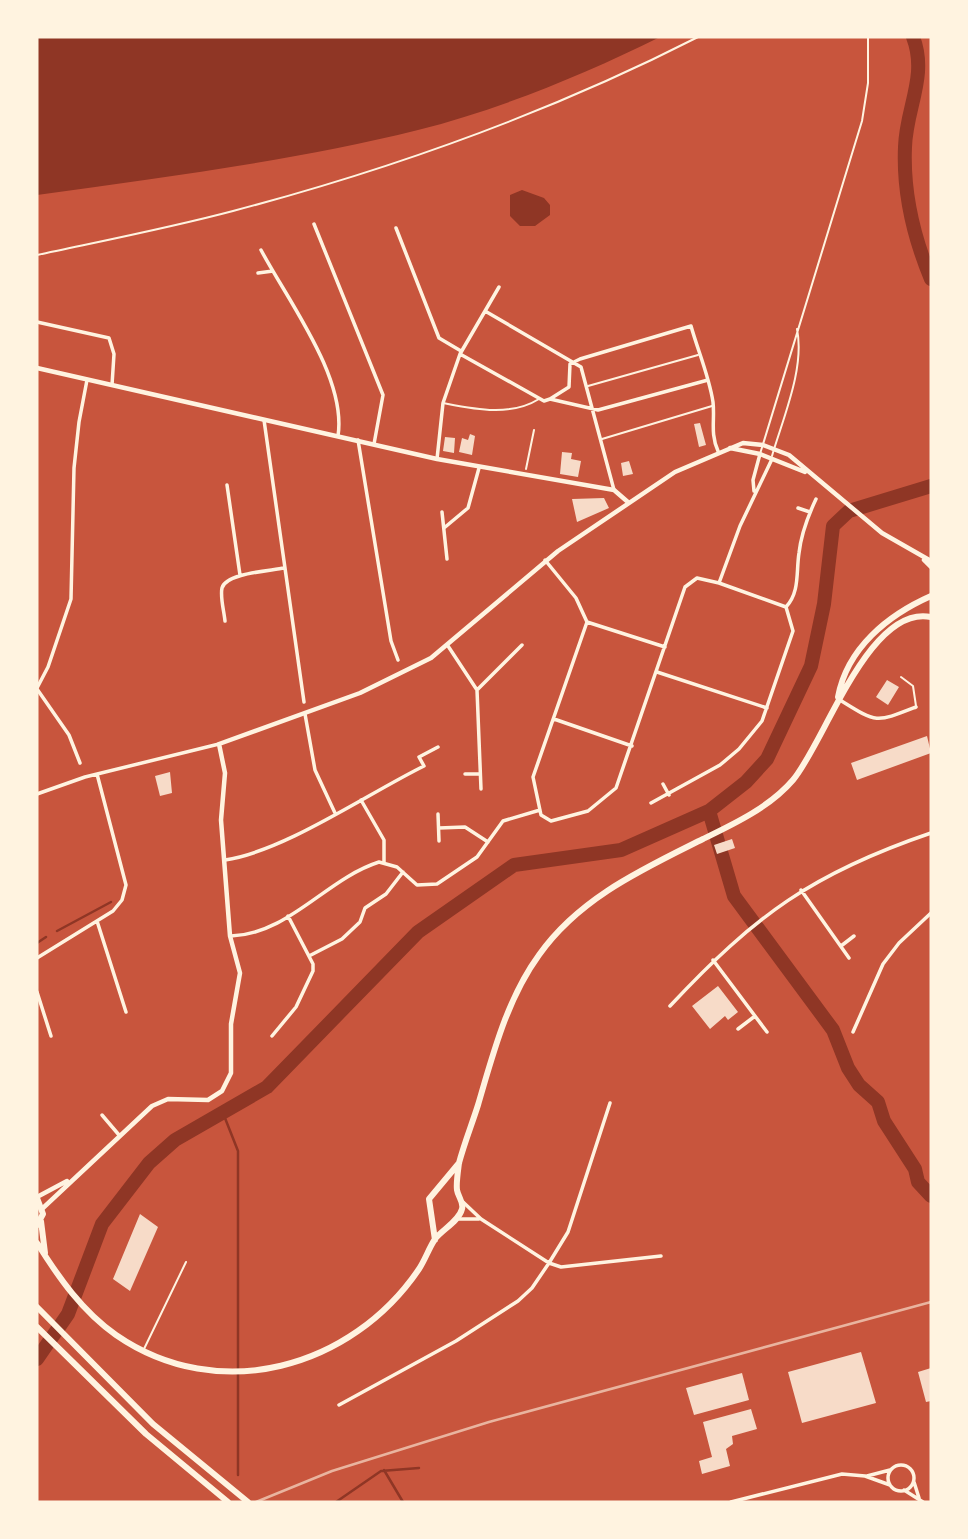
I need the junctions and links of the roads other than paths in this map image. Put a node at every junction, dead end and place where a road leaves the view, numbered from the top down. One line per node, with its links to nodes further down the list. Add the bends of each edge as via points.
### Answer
1 (868, 37): 10 (lane, via 862,121)
2 (314, 225): 28 (street, via 383,396)
3 (396, 228): 11 (street, via 439,338)
4 (261, 250): 5 (street)
5 (273, 271): 6 (street); 25 (street, via 329,373 340,414)
6 (258, 273)
7 (499, 287): 8 (street)
8 (485, 311): 11 (street); 13 (street)
9 (37, 322): 17 (street, via 108,338 114,354)
10 (797, 328): 29 (lane); 31 (lane, via 797,363)
11 (461, 352): 19 (street); 21 (street)
12 (699, 355): 13 (street, via 691,326); 16 (street); 18 (lane)
13 (575, 361): 18 (street); 20 (street, via 569,366 569,387)
14 (37, 368): 15 (street)
15 (87, 380): 17 (street); 66 (street, via 74,468 71,599)
16 (709, 380): 22 (street); 23 (street)
17 (112, 385): 24 (street)
18 (588, 386): 23 (street)
19 (540, 399): 20 (street); 21 (lane, via 487,411)
20 (550, 399): 23 (street)
21 (443, 403): 35 (street)
22 (713, 405): 26 (lane); 32 (street, via 711,430)
23 (595, 410): 26 (street)
24 (263, 417): 25 (street); 52 (street)
25 (338, 436): 27 (street)
26 (602, 439): 39 (street)
27 (358, 440): 28 (street); 63 (street)
28 (374, 444): 35 (street)
29 (763, 445): 30 (street, via 743,443); 31 (street); 33 (lane)
30 (729, 448): 32 (street); 33 (street)
31 (774, 449): 34 (lane); 37 (street, via 789,455)
32 (718, 451): 42 (street, via 675,472)
33 (760, 454): 34 (street); 40 (street)
34 (772, 458): 37 (street); 40 (street)
35 (437, 459): 36 (street)
36 (479, 468): 39 (street); 46 (street, via 468,508)
37 (807, 472): 47 (street, via 870,524)
38 (228, 485): 53 (street)
39 (614, 490): 42 (street)
40 (754, 493): 54 (street)
41 (816, 499): 45 (street)
42 (629, 503): 49 (street)
43 (798, 508): 45 (street)
44 (442, 512): 46 (street)
45 (810, 512): 56 (street, via 793,600)
46 (444, 528): 48 (street)
47 (921, 556): 50 (street); 51 (street)
48 (447, 559)
49 (545, 560): 59 (street, via 576,598); 61 (street)
50 (931, 561)
51 (931, 567)
52 (284, 568): 53 (street); 69 (street)
53 (240, 575): 58 (street, via 222,588)
54 (719, 583): 56 (street); 62 (street, via 697,578 689,582)
55 (931, 596): 68 (main road, via 898,611 871,635 845,674)
56 (786, 607): 71 (street, via 793,631)
57 (931, 618): 68 (main road, via 919,615 890,631)
58 (225, 621)
59 (587, 622): 62 (street); 73 (street)
60 (522, 645): 67 (street)
61 (448, 646): 67 (street); 72 (street, via 405,672)
62 (664, 647): 64 (street)
63 (398, 660)
64 (657, 672): 71 (street); 75 (street)
65 (901, 677): 70 (lane, via 913,686)
66 (37, 688): 77 (street, via 69,735)
67 (477, 690): 80 (street)
68 (838, 699): 70 (street, via 875,720); 120 (main road, via 793,780 750,815 636,872 556,933 537,957 504,1021)
69 (304, 702)
70 (916, 707)
71 (768, 708): 84 (street, via 739,749)
72 (305, 714): 74 (street); 88 (street, via 315,770)
73 (554, 719): 75 (street); 87 (street, via 533,777)
74 (219, 744): 78 (street); 94 (street, via 225,773 221,820)
75 (632, 746): 87 (street, via 616,788 598,804 551,821)
76 (438, 747): 85 (street, via 419,757 424,766)
77 (80, 763)
78 (97, 774): 83 (street); 100 (street, via 126,885 122,900)
79 (465, 774): 80 (street)
80 (480, 774): 82 (street)
81 (663, 784): 84 (street)
82 (481, 789)
83 (37, 794)
84 (669, 794): 86 (street)
85 (361, 800): 88 (street); 95 (street, via 384,840)
86 (652, 803)
87 (540, 810): 93 (street, via 503,821)
88 (335, 813): 94 (street, via 253,854)
89 (438, 814): 90 (street)
90 (439, 828): 92 (street); 93 (street, via 465,827)
91 (931, 833): 97 (street, via 871,853)
92 (439, 841)
93 (488, 842): 96 (street, via 477,857 430,886 417,884)
94 (225, 860): 101 (street)
95 (384, 862): 96 (street); 99 (street, via 340,881)
96 (403, 872): 104 (street, via 386,894 365,908 360,922 342,939)
97 (801, 890): 103 (street); 107 (street, via 760,918)
98 (931, 914): 114 (street, via 883,964)
99 (288, 916): 101 (street, via 249,936); 104 (street)
100 (97, 921): 105 (street); 110 (street)
101 (230, 936): 119 (street, via 240,973 230,1024 229,1080 208,1100 168,1099 152,1106)
102 (854, 936): 103 (street)
103 (841, 946): 106 (street)
104 (309, 956): 116 (street, via 311,977 296,1007)
105 (37, 958)
106 (849, 958)
107 (713, 960): 109 (street); 111 (street)
108 (37, 992): 115 (street)
109 (670, 1006)
110 (126, 1012)
111 (755, 1016): 112 (street); 113 (street)
112 (738, 1029)
113 (767, 1031)
114 (853, 1032)
115 (51, 1035)
116 (272, 1036)
117 (610, 1103): 136 (street, via 568,1232)
118 (102, 1115): 119 (street)
119 (120, 1135): 121 (street)
120 (459, 1163): 122 (main road); 123 (main road)
121 (72, 1178): 124 (street); 126 (street)
122 (442, 1187): 123 (main road); 127 (main road, via 429,1199)
123 (457, 1193): 125 (main road)
124 (37, 1197): 126 (main road)
125 (461, 1201): 128 (street); 129 (main road, via 462,1208)
126 (43, 1208): 130 (main road)
127 (433, 1217): 129 (main road); 131 (main road)
128 (481, 1219): 129 (street); 136 (street)
129 (453, 1220): 131 (main road)
130 (39, 1223): 134 (main road)
131 (435, 1240): 139 (main road, via 399,1297 356,1335 309,1359 257,1370 214,1369 180,1365)
132 (37, 1243): 134 (main road)
133 (661, 1255): 136 (street, via 561,1267)
134 (45, 1256): 139 (main road, via 95,1318)
135 (186, 1262): 139 (lane)
136 (549, 1263): 140 (street, via 518,1301)
137 (37, 1307): 148 (main road, via 194,1460)
138 (37, 1327): 147 (main road)
139 (144, 1350)
140 (339, 1405)
141 (891, 1470): 142 (street); 143 (street, via 898,1465 907,1467); 144 (street)
142 (864, 1476): 144 (street); 149 (street, via 842,1474)
143 (913, 1480): 145 (street); 146 (street)
144 (890, 1485): 145 (street)
145 (904, 1490): 146 (street)
146 (921, 1500)
147 (228, 1502)
148 (248, 1502)
149 (731, 1502)

